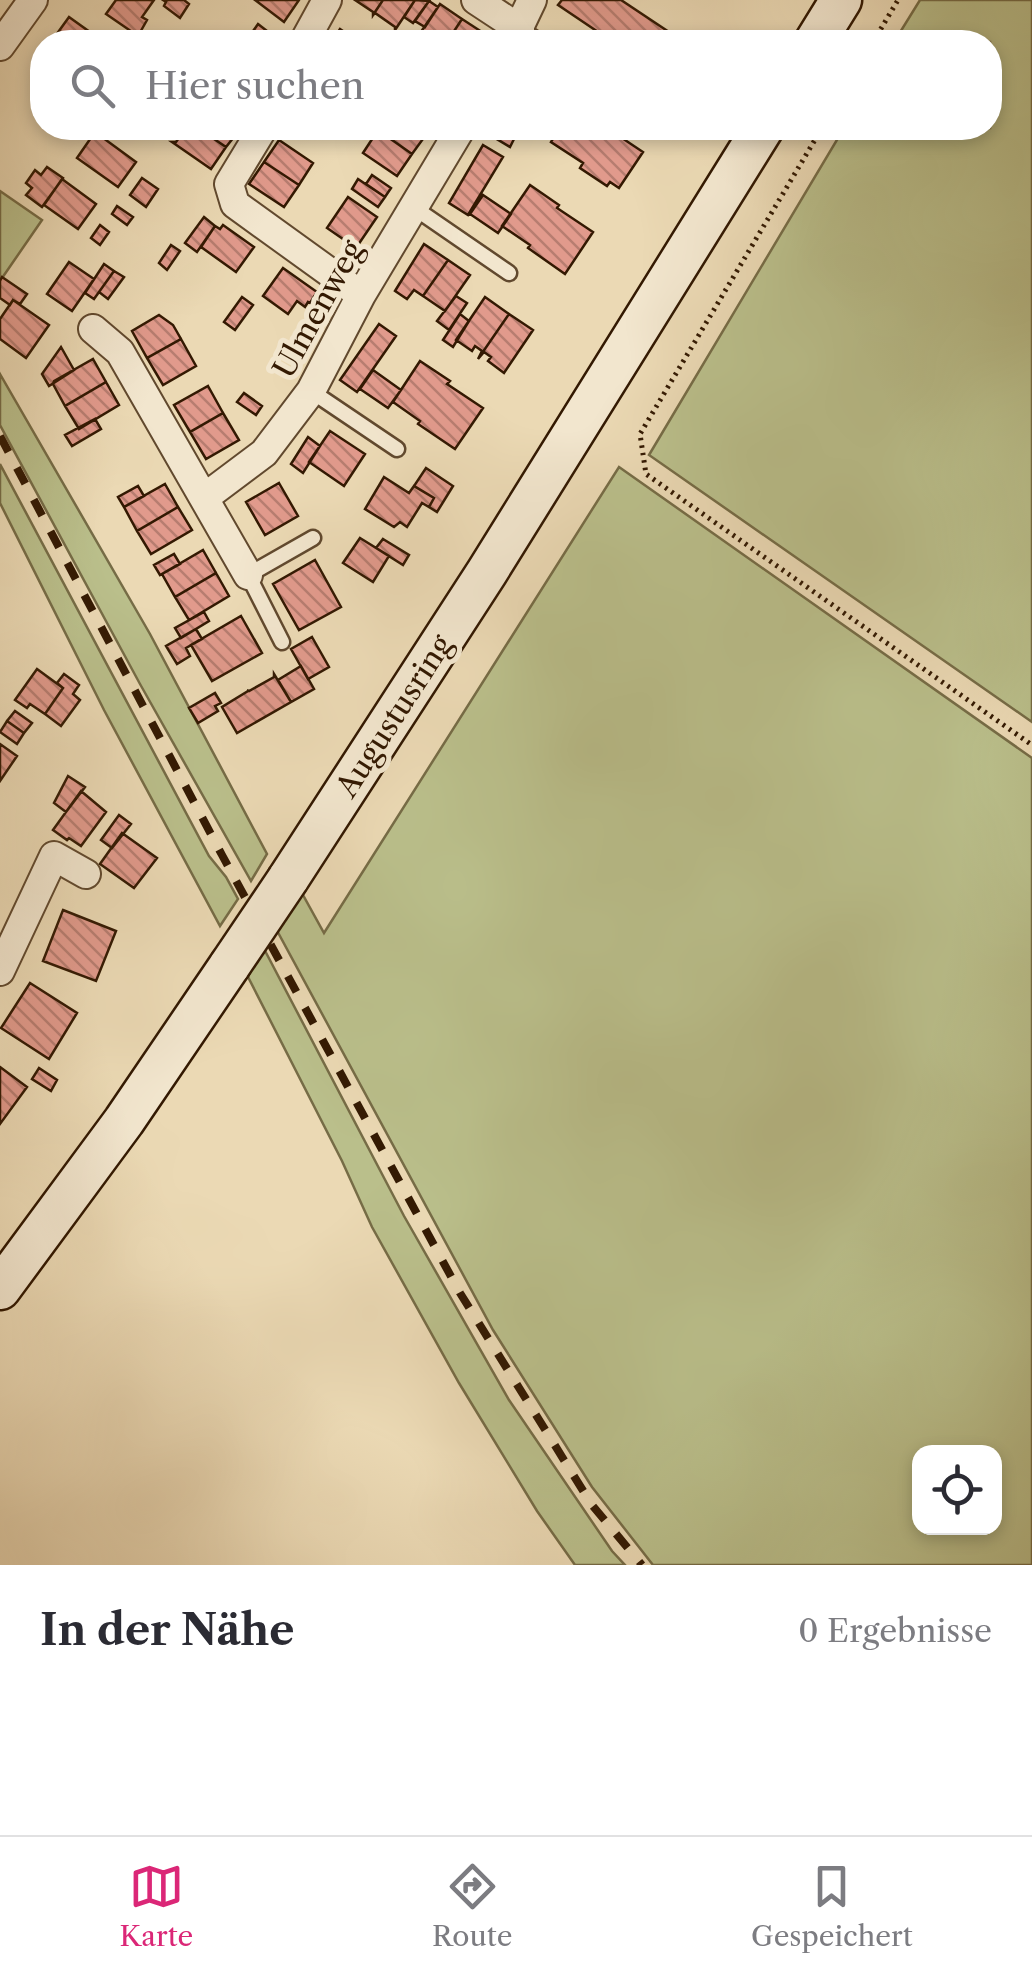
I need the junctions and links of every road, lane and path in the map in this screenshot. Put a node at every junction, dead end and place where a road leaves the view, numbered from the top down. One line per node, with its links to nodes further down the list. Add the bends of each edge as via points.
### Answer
1 (33, 0): 12 (street)
2 (327, 0): 7 (street)
3 (476, 0): 8 (street)
4 (532, 0): 9 (street)
5 (841, 0): 10 (main road)
6 (898, 0): 11 (path)
7 (311, 30)
8 (514, 30)
9 (526, 30)
10 (822, 30)
11 (880, 30)
12 (0, 46)
13 (256, 140): 19 (street, via 228,184 235,204)
14 (454, 140): 17 (street, Ulmenweg)
15 (756, 140): 30 (main road, Augustusring, bridge, via 288,879)
16 (815, 140): 27 (path, via 640,434 646,474)
17 (413, 207): 18 (lane); 19 (street, Ulmenweg)
18 (508, 273)
19 (361, 296): 21 (street, Ulmenweg)
20 (93, 329): 23 (street, via 120,352)
21 (311, 392): 22 (lane); 23 (street, Ulmenweg, via 264,454)
22 (397, 449)
23 (204, 498): 25 (street)
24 (313, 538): 25 (lane)
25 (248, 575): 26 (lane)
26 (282, 642)
27 (1032, 745)
28 (86, 874): 29 (street, via 45,848)
29 (0, 971)
30 (0, 1289)

